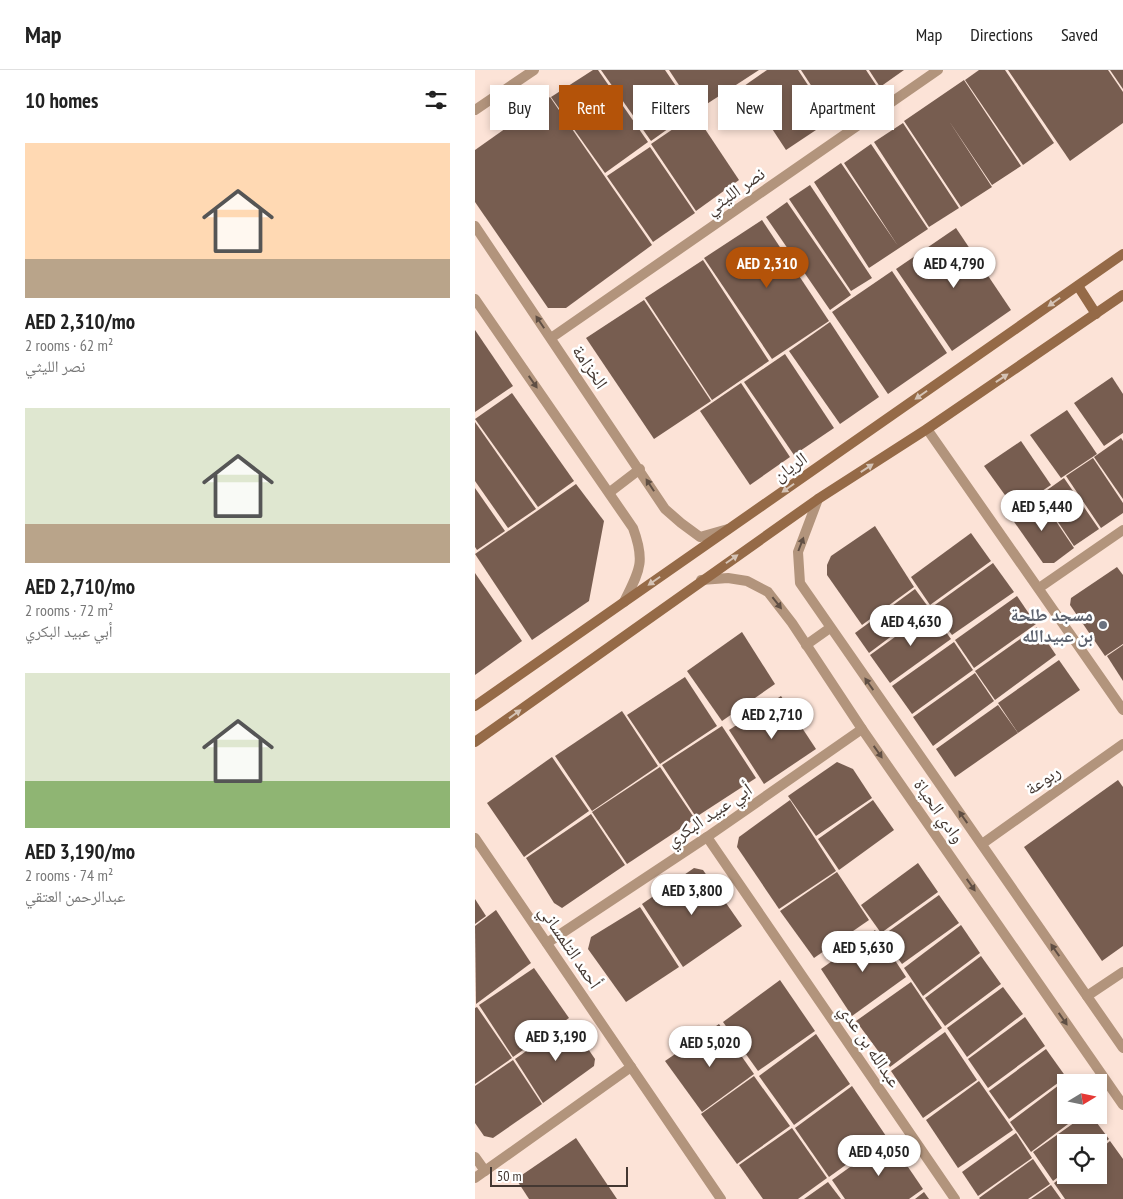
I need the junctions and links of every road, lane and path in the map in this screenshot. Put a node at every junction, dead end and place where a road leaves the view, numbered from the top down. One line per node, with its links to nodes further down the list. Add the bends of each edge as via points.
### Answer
1 (534, 70): 3 (street)
2 (939, 70): 10 (street, نصر الليثي)
3 (475, 110)
4 (475, 226): 10 (street, الخزامة, one-way to 4)
5 (1123, 254): 6 (street, الريان)
6 (1078, 286): 9 (street); 15 (street, الريان, one-way to 15)
7 (1123, 295): 9 (street)
8 (475, 299): 13 (street, one-way to 13)
9 (1096, 314): 11 (street, one-way to 9)
10 (551, 338): 12 (street, الخزامة)
11 (927, 429): 14 (street, one-way to 11); 18 (street)
12 (640, 469): 13 (street); 15 (street, الخزامة, one-way to 12, via 701,537 665,509)
13 (609, 492): 19 (street, via 633,528 641,549 639,570)
14 (818, 499): 17 (street, one-way to 14); 20 (street, وادي الحياة, one-way to 14, via 800,583 798,552)
15 (729, 529): 19 (street, الريان, one-way to 19)
16 (1123, 530): 18 (street)
17 (701, 580): 21 (street, وادي الحياة, one-way to 21, via 728,578 747,581 768,592); 25 (street, one-way to 17)
18 (1039, 588): 23 (street)
19 (624, 602): 22 (street, الريان)
20 (830, 628): 21 (street); 29 (street, وادي الحياة, one-way to 20)
21 (806, 645): 24 (street, وادي الحياة)
22 (475, 706)
23 (1123, 710)
24 (862, 729): 27 (street, أبي عبيد البكري); 35 (street, وادي الحياة, one-way to 35)
25 (475, 742)
26 (1123, 744): 29 (street, ربوعة)
27 (707, 836): 30 (street, أبي عبيد البكري); 40 (street, عبدالله بن عدي)
28 (475, 838): 30 (street, أحمد التلمساني)
29 (982, 844): 32 (street, وادي الحياة, one-way to 29)
30 (547, 943): 34 (street, أحمد التلمساني)
31 (1123, 972): 32 (street)
32 (1087, 996): 33 (street, وادي الحياة)
33 (1123, 1048)
34 (631, 1067): 37 (street); 39 (street, أحمد التلمساني)
35 (1123, 1105)
36 (475, 1157): 37 (street)
37 (485, 1171): 38 (street)
38 (475, 1178)
39 (721, 1199)
40 (955, 1199)

